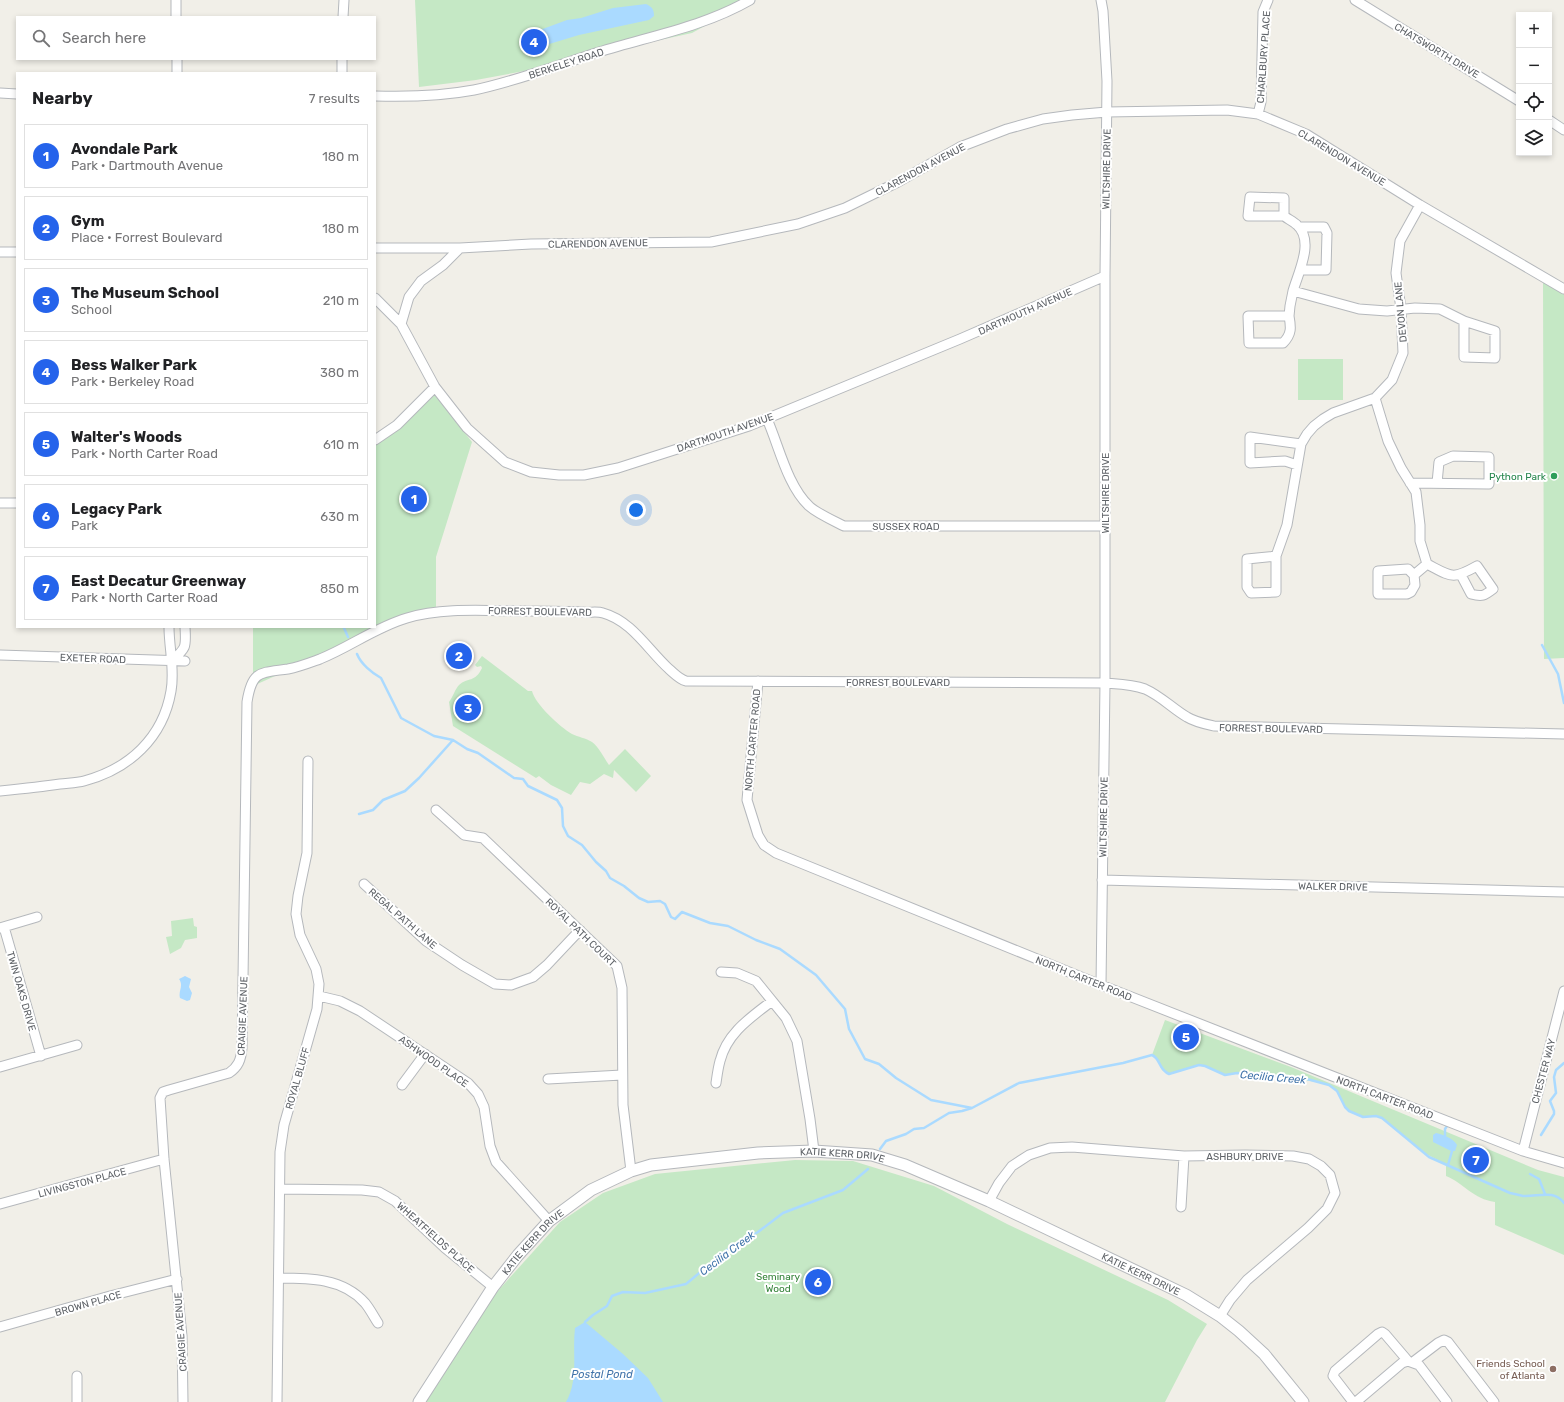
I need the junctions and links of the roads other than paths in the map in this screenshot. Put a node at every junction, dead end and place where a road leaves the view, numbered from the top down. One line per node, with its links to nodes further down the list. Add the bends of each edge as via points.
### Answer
1 (176, 0): 7 (street)
2 (344, 0): 8 (street)
3 (750, 0): 15 (street, BERKELEY ROAD, via 712,18 474,90 398,97)
4 (1101, 0): 17 (street, WILTSHIRE DRIVE)
5 (1268, 0): 18 (street, CHARLBURY PLACE, via 1263,12)
6 (1355, 0): 16 (street, CHATSWORTH DRIVE)
7 (176, 16)
8 (343, 16)
9 (177, 60): 11 (street)
10 (342, 60): 12 (street)
11 (177, 72)
12 (342, 72)
13 (0, 94): 14 (street)
14 (16, 94)
15 (376, 96)
16 (1516, 99)
17 (1107, 112): 18 (street, CLARENDON AVENUE, via 1227,110); 25 (street, CLARENDON AVENUE, via 1043,119 1007,129 960,147 845,208 798,224 756,233 711,242 531,244); 29 (street, WILTSHIRE DRIVE)
18 (1258, 114): 21 (street, CLARENDON AVENUE, via 1306,134)
19 (1552, 122): 20 (street)
20 (1564, 130)
21 (1420, 205): 30 (street, CLARENDON AVENUE); 33 (street, DEVON LANE, via 1400,242 1396,273)
22 (1284, 216): 23 (street)
23 (1298, 227): 28 (street, via 1306,250); 28 (street, via 1324,227 1326,233 1326,270)
24 (376, 248): 25 (street, CLARENDON AVENUE)
25 (460, 248): 36 (street, via 422,281 410,297)
26 (0, 252): 27 (street)
27 (16, 252)
28 (1300, 270): 31 (street)
29 (1105, 276): 39 (street, DARTMOUTH AVENUE); 47 (street, WILTSHIRE DRIVE)
30 (1564, 289)
31 (1293, 292): 33 (street, via 1359,309); 34 (street)
32 (376, 299): 36 (street, DARTMOUTH AVENUE)
33 (1401, 309): 35 (street, via 1440,309); 38 (street, DEVON LANE, via 1403,353 1392,380)
34 (1289, 316): 34 (street, via 1248,316 1249,343 1284,343 1292,330)
35 (1464, 321): 35 (street, via 1495,332 1495,358 1464,357)
36 (401, 324): 37 (street, DARTMOUTH AVENUE)
37 (435, 387): 39 (street, DARTMOUTH AVENUE, via 467,428 505,462 531,472 559,475 584,475 618,468); 40 (street, via 396,425)
38 (1375, 398): 41 (street, DEVON LANE, via 1323,419 1310,430); 43 (street, via 1388,441)
39 (767, 419): 47 (street, SUSSEX ROAD, via 798,493 809,506 844,526)
40 (376, 439)
41 (1301, 444): 42 (street, DEVON LANE); 42 (street, via 1250,437 1250,463 1285,462)
42 (1297, 465): 48 (street, DEVON LANE, via 1287,525)
43 (1410, 483): 44 (street); 49 (street, via 1416,492 1420,541)
44 (1437, 483): 44 (street, via 1489,484 1489,457 1453,456 1439,462)
45 (0, 503): 46 (street)
46 (16, 503)
47 (1105, 526): 59 (street, WILTSHIRE DRIVE)
48 (1276, 556): 48 (street, DEVON LANE, via 1276,592 1251,593 1247,587 1247,559)
49 (1427, 564): 50 (street); 51 (street, via 1444,574)
50 (1414, 575): 50 (street, via 1415,585 1411,592 1378,594 1378,571 1408,569)
51 (1461, 575)
52 (169, 628): 55 (street)
53 (185, 628): 55 (street, via 186,646)
54 (0, 655): 55 (street, EXETER ROAD)
55 (172, 661): 56 (street, EXETER ROAD); 62 (street, via 172,689 161,724 150,741 136,754 112,772 84,781)
56 (185, 661)
57 (260, 674): 58 (street, FORREST BOULEVARD, via 321,658 384,627 420,614 562,610 601,612 617,618 640,637 662,663 686,681); 87 (street, CRAIGIE AVENUE, via 253,680 247,702 240,1060 229,1074 164,1092 160,1098)
58 (758, 681): 59 (street, FORREST BOULEVARD); 71 (street, NORTH CARTER ROAD, via 747,800 764,846)
59 (1105, 683): 60 (street, FORREST BOULEVARD, via 1130,685 1146,690 1187,717 1214,726); 64 (street, WILTSHIRE DRIVE)
60 (1564, 734)
61 (308, 761): 73 (street, ROYAL BLUFF, via 307,853 296,914 300,935 316,969)
62 (0, 791)
63 (436, 810): 69 (street, ROYAL PATH COURT, via 464,835 483,838)
64 (1102, 880): 66 (street, WALKER DRIVE); 71 (street, WILTSHIRE DRIVE)
65 (364, 884): 69 (street, REGAL PATH LANE, via 426,941 495,984 511,985 533,977)
66 (1564, 892)
67 (37, 917): 68 (street, TWIN OAKS DRIVE)
68 (2, 927): 78 (street, TWIN OAKS DRIVE)
69 (580, 930): 80 (street, ROYAL PATH COURT, via 617,966 622,988)
70 (721, 972): 74 (street, via 737,973 756,981)
71 (1101, 986): 85 (street, NORTH CARTER ROAD)
72 (1564, 992): 75 (street, CHESTER WAY)
73 (319, 996): 77 (street, ASHWOOD PLACE, via 340,1001 360,1011); 90 (street, ROYAL BLUFF, via 284,1125 280,1152)
74 (772, 1001): 82 (street, via 743,1023 729,1039 720,1061); 84 (street, via 786,1018 796,1041)
75 (1560, 1022): 85 (street, CHESTER WAY)
76 (77, 1045): 78 (street)
77 (425, 1054): 83 (street); 94 (street, ASHWOOD PLACE, via 468,1083 478,1094 484,1107 490,1146 496,1162)
78 (41, 1056): 79 (street)
79 (0, 1067)
80 (622, 1075): 81 (street); 89 (street, ROYAL PATH COURT)
81 (548, 1079)
82 (716, 1083)
83 (402, 1085)
84 (814, 1151): 89 (street, KATIE KERR DRIVE, via 652,1165); 91 (street, KATIE KERR DRIVE, via 872,1156 905,1165)
85 (1522, 1151): 88 (street, NORTH CARTER ROAD)
86 (1184, 1156): 91 (street, ASHBURY DRIVE, via 1072,1147 1050,1148 1029,1155 1012,1166); 93 (street); 98 (street, ASHBURY DRIVE, via 1293,1156 1309,1159 1330,1175 1335,1193 1327,1209 1247,1280)
87 (164, 1159): 92 (street, LIVINGSTON PLACE); 96 (street, CRAIGIE AVENUE)
88 (1564, 1163)
89 (631, 1171): 94 (street, KATIE KERR DRIVE, via 591,1190)
90 (280, 1189): 95 (street, ROYAL BLUFF); 97 (street, WHEATFIELDS PLACE, via 379,1192 395,1201 445,1248)
91 (989, 1201): 98 (street, KATIE KERR DRIVE, via 1186,1295)
92 (0, 1204)
93 (1181, 1207)
94 (549, 1221): 97 (street, KATIE KERR DRIVE)
95 (279, 1278): 99 (street, via 328,1281 348,1289 364,1302); 105 (street, ROYAL BLUFF)
96 (177, 1279): 100 (street, BROWN PLACE); 104 (street, CRAIGIE AVENUE, via 182,1336)
97 (493, 1287): 106 (street, KATIE KERR DRIVE)
98 (1220, 1316): 107 (street, KATIE KERR DRIVE, via 1264,1354)
99 (378, 1323)
100 (0, 1327)
101 (1411, 1362): 108 (street, via 1402,1363); 108 (street, via 1385,1334 1378,1334 1335,1371 1334,1376); 109 (street, via 1419,1364); 110 (street, via 1444,1340)
102 (77, 1376): 103 (street)
103 (77, 1402)
104 (183, 1402)
105 (277, 1402)
106 (419, 1402)
107 (1303, 1402)
108 (1355, 1402)
109 (1447, 1402)
110 (1494, 1402)

